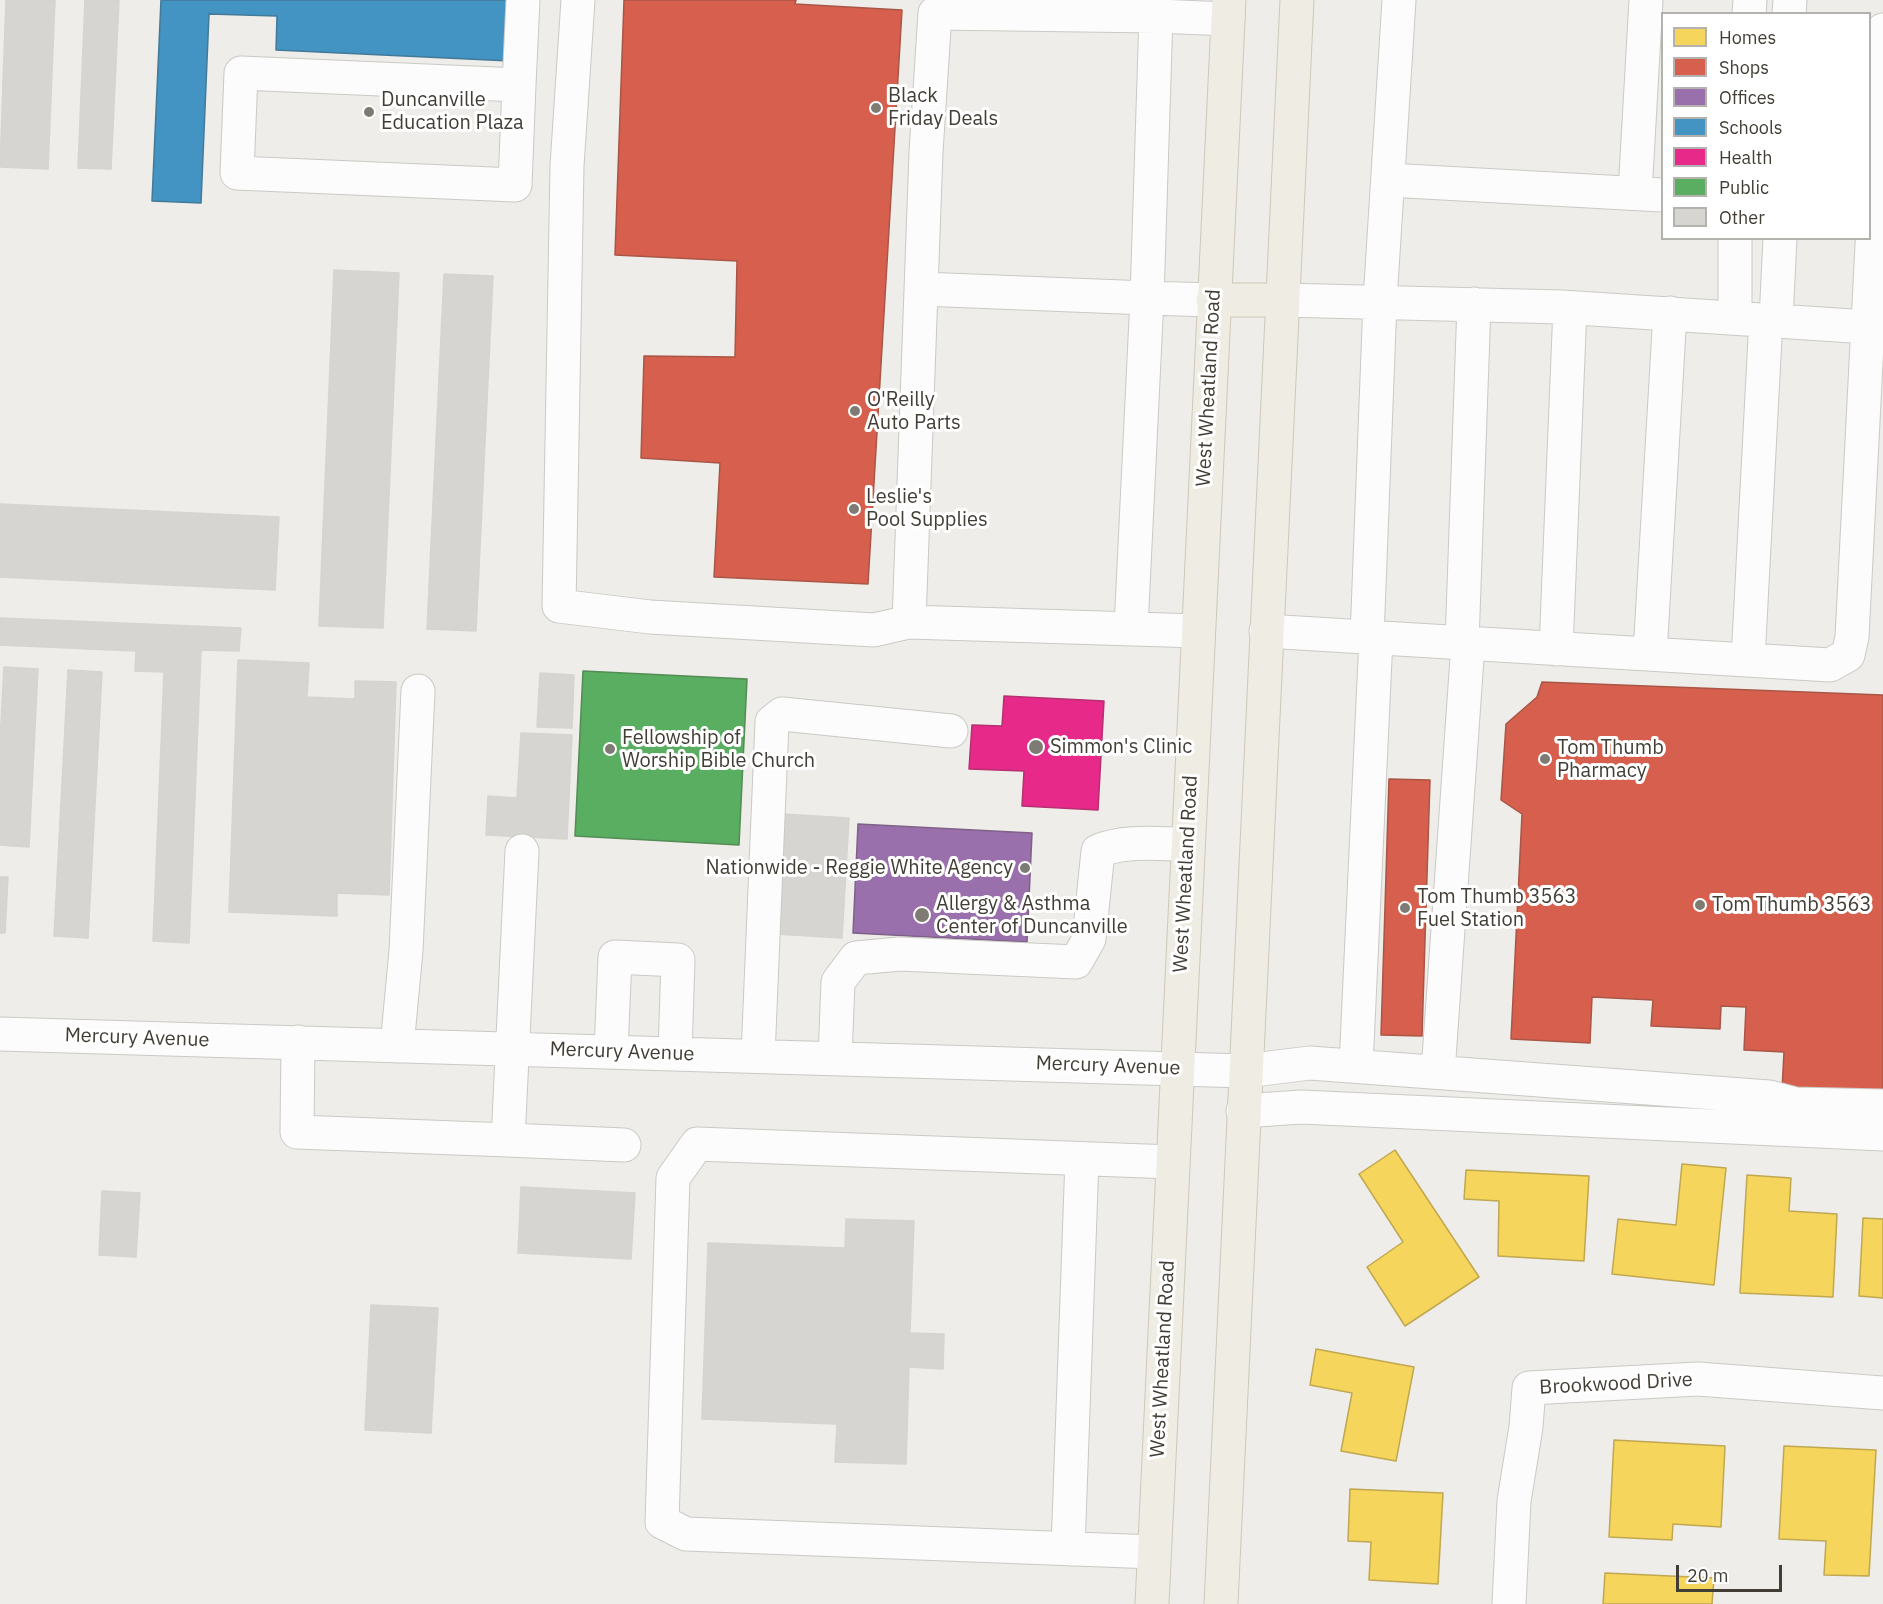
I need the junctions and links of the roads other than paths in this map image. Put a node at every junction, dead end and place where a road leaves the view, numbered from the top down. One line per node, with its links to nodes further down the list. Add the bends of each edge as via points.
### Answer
1 (523, 0): 9 (street)
2 (578, 0): 24 (street, via 567,165 559,606 650,617 874,630)
3 (1297, 0): 17 (main road)
4 (1399, 0): 10 (street)
5 (1646, 0): 11 (street)
6 (1156, 8): 7 (street); 14 (street, via 935,13); 15 (street)
7 (1228, 10): 16 (main road, West Wheatland Road)
8 (1883, 30): 23 (street)
9 (519, 85): 9 (street, via 241,73 237,173 515,185)
10 (1388, 180): 11 (street); 18 (street)
11 (1649, 194)
12 (1736, 240): 22 (street)
13 (1779, 240): 22 (street)
14 (922, 289): 15 (street); 24 (street)
15 (1147, 298): 16 (street); 25 (street)
16 (1213, 300): 17 (main road); 26 (main road, West Wheatland Road)
17 (1282, 300): 18 (street); 27 (main road)
18 (1380, 301): 19 (street); 28 (street)
19 (1474, 304): 20 (street); 29 (street)
20 (1570, 308): 21 (street); 30 (street)
21 (1670, 313): 22 (street); 31 (street)
22 (1759, 319): 23 (street); 32 (street)
23 (1868, 327): 32 (street, via 1848,655 1830,665)
24 (909, 622): 25 (street)
25 (1131, 628): 26 (street)
26 (1198, 631): 35 (main road, West Wheatland Road)
27 (1266, 632): 28 (street); 47 (main road)
28 (1372, 638): 29 (street); 45 (street)
29 (1465, 643): 30 (street); 48 (street)
30 (1556, 649): 31 (street)
31 (1650, 654): 32 (street)
32 (1748, 660)
33 (418, 692): 39 (street, via 406,951)
34 (951, 731): 43 (street, via 782,714 772,723)
35 (1187, 844): 44 (street, via 1112,845 1098,851 1089,939 1076,962 900,954 856,958 838,982); 46 (main road, West Wheatland Road)
36 (522, 851): 40 (street)
37 (0, 1034): 38 (street, Mercury Avenue)
38 (298, 1042): 39 (street, Mercury Avenue); 52 (street, via 297,1132)
39 (397, 1046): 40 (street, Mercury Avenue)
40 (513, 1049): 41 (street, Mercury Avenue); 52 (street)
41 (611, 1052): 42 (street, Mercury Avenue); 42 (street, via 615,957 678,960)
42 (675, 1054): 43 (street, Mercury Avenue)
43 (759, 1056): 44 (street, Mercury Avenue)
44 (835, 1058): 46 (street, Mercury Avenue)
45 (1356, 1066): 47 (street, Mercury Avenue, via 1310,1063); 48 (street, Mercury Avenue)
46 (1177, 1069): 47 (street, Mercury Avenue); 55 (main road, West Wheatland Road)
47 (1245, 1071): 50 (main road)
48 (1438, 1072): 49 (street, Mercury Avenue, via 1770,1097 1795,1104)
49 (1883, 1106)
50 (1243, 1111): 51 (street, via 1302,1107); 60 (main road)
51 (1883, 1134)
52 (508, 1140): 53 (street)
53 (624, 1145)
54 (1082, 1159): 55 (street); 57 (street); 57 (street, via 697,1144 673,1178 672,1189 662,1522 686,1534)
55 (1172, 1162): 58 (main road, West Wheatland Road)
56 (1883, 1393): 61 (street, Brookwood Drive, via 1698,1379 1529,1388 1514,1501)
57 (1068, 1549): 58 (street)
58 (1154, 1552): 59 (main road, West Wheatland Road)
59 (1152, 1604)
60 (1221, 1604)
61 (1509, 1604)

